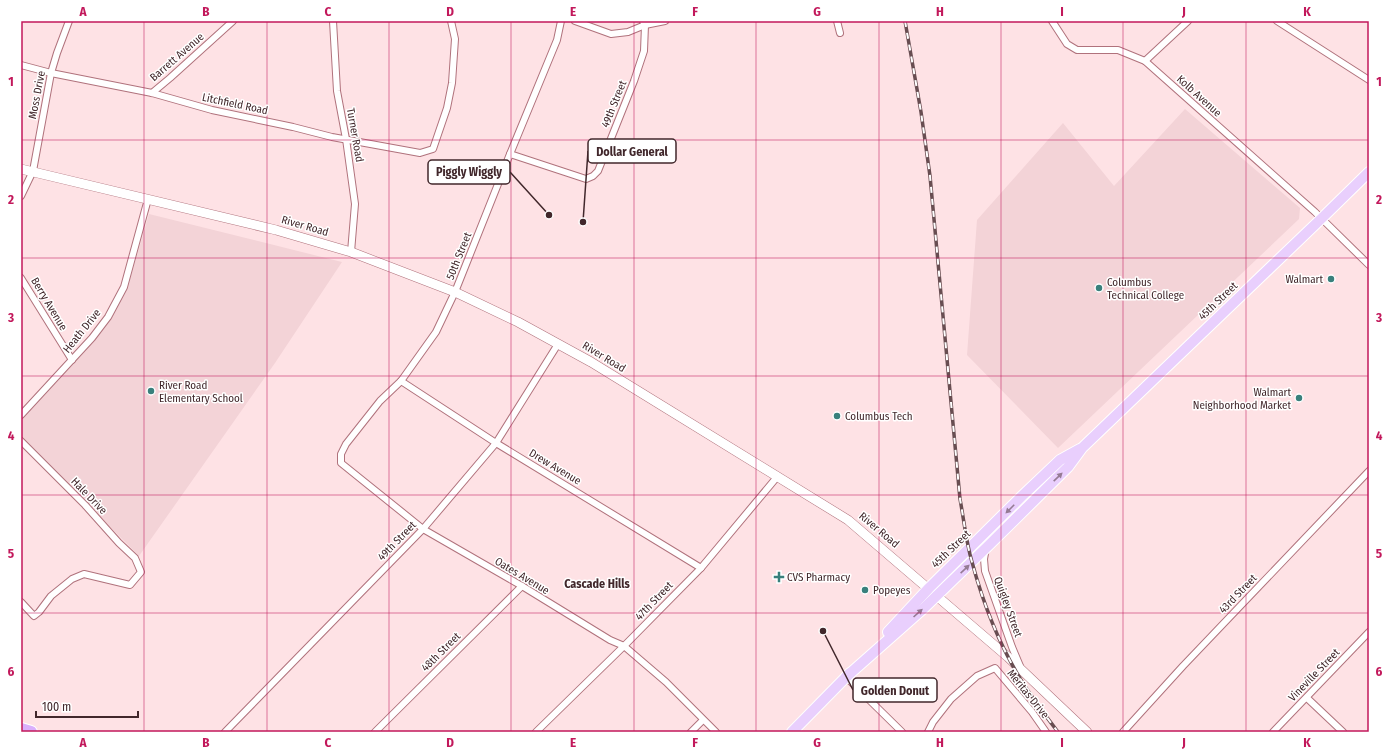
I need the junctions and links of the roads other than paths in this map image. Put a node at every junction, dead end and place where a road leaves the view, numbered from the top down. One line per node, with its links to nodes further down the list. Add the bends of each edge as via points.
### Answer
1 (69, 21): 16 (street, Moss Drive, via 56,52)
2 (233, 21): 18 (street, Barrett Avenue)
3 (333, 21): 19 (street, Turner Road, via 337,91)
4 (451, 21): 19 (street, Litchfield Road, via 455,39 452,83 447,108 433,149 420,154)
5 (561, 21): 20 (street, 50th Street, via 557,40)
6 (575, 21): 12 (street, via 611,34 628,32)
7 (665, 21): 12 (street)
8 (837, 21): 13 (street)
9 (1052, 21): 14 (street, Kolb Avenue, via 1067,44 1077,50 1118,50)
10 (1187, 21): 14 (street)
11 (1277, 21): 17 (street)
12 (644, 23): 20 (street, 49th Street, via 644,51 598,171 593,176 586,180)
13 (840, 33)
14 (1146, 61): 26 (street, Kolb Avenue)
15 (21, 65): 16 (street, Litchfield Road)
16 (51, 73): 18 (street, Litchfield Road); 22 (street, Moss Drive)
17 (1369, 80)
18 (152, 92): 19 (street, Litchfield Road, via 212,110)
19 (346, 139): 27 (street, Turner Road, via 355,204)
20 (510, 154): 30 (street, 50th Street)
21 (21, 169): 22 (main road, River Road)
22 (33, 171): 24 (street, Moss Drive); 25 (main road, River Road)
23 (1369, 172): 26 (main road, 45th Street)
24 (21, 196)
25 (148, 199): 27 (main road, River Road, via 276,230); 32 (street, Heath Drive, via 124,287 108,317)
26 (1322, 218): 28 (street, Kolb Avenue); 37 (main road, 45th Street)
27 (351, 252): 30 (main road, River Road)
28 (1369, 265)
29 (21, 278): 32 (street, Berry Avenue)
30 (455, 292): 31 (main road, River Road); 33 (street, 50th Street, via 436,332)
31 (558, 344): 36 (street, 49th Street); 40 (main road, River Road)
32 (72, 360): 34 (street, Heath Drive)
33 (402, 381): 36 (street, Drew Avenue); 39 (street, 50th Street, via 380,401 346,444 341,454 341,463)
34 (21, 416)
35 (21, 441): 47 (street, Hale Drive, via 135,558 141,572 130,585 84,574 72,579 51,596 34,616)
36 (496, 443): 41 (street, 49th Street); 43 (street, Drew Avenue)
37 (1082, 448): 42 (main road, 45th Street, one-way to 37, via 1068,467); 45 (main road, 45th Street, one-way to 45, via 1060,460)
38 (1369, 471): 66 (street, 43rd Street, via 1183,666)
39 (351, 472): 41 (street, Oates Avenue)
40 (777, 476): 43 (street, 47th Street); 45 (main road, River Road, via 848,520)
41 (423, 529): 44 (street, Oates Avenue); 56 (street, 49th Street)
42 (986, 548): 46 (main road, 45th Street, one-way to 42); 50 (street, Quigley Street, via 985,571)
43 (700, 568): 49 (street, 47th Street)
44 (522, 586): 49 (street, Oates Avenue); 57 (street, 48th Street)
45 (929, 588): 46 (main road, River Road); 51 (main road, 45th Street)
46 (937, 595): 50 (main road, River Road); 51 (main road, 45th Street, one-way to 46)
47 (23, 603)
48 (1369, 632): 52 (street, Vineville Street)
49 (624, 646): 53 (street, Oates Avenue, via 666,682); 58 (street, 47th Street)
50 (1023, 671): 65 (main road, River Road)
51 (846, 677): 61 (main road, 45th Street); 62 (street)
52 (1306, 698): 67 (street, Vineville Street); 68 (street)
53 (703, 720): 59 (street); 60 (street, Oates Avenue)
54 (21, 729): 55 (highway)
55 (31, 732)
56 (225, 732)
57 (375, 732)
58 (536, 732)
59 (691, 732)
60 (716, 732)
61 (792, 732)
62 (902, 732)
63 (928, 732): 64 (street, Meritas Drive, via 952,699 977,676 995,668)
64 (1046, 732)
65 (1087, 732)
66 (1124, 732)
67 (1273, 732)
68 (1343, 732)

